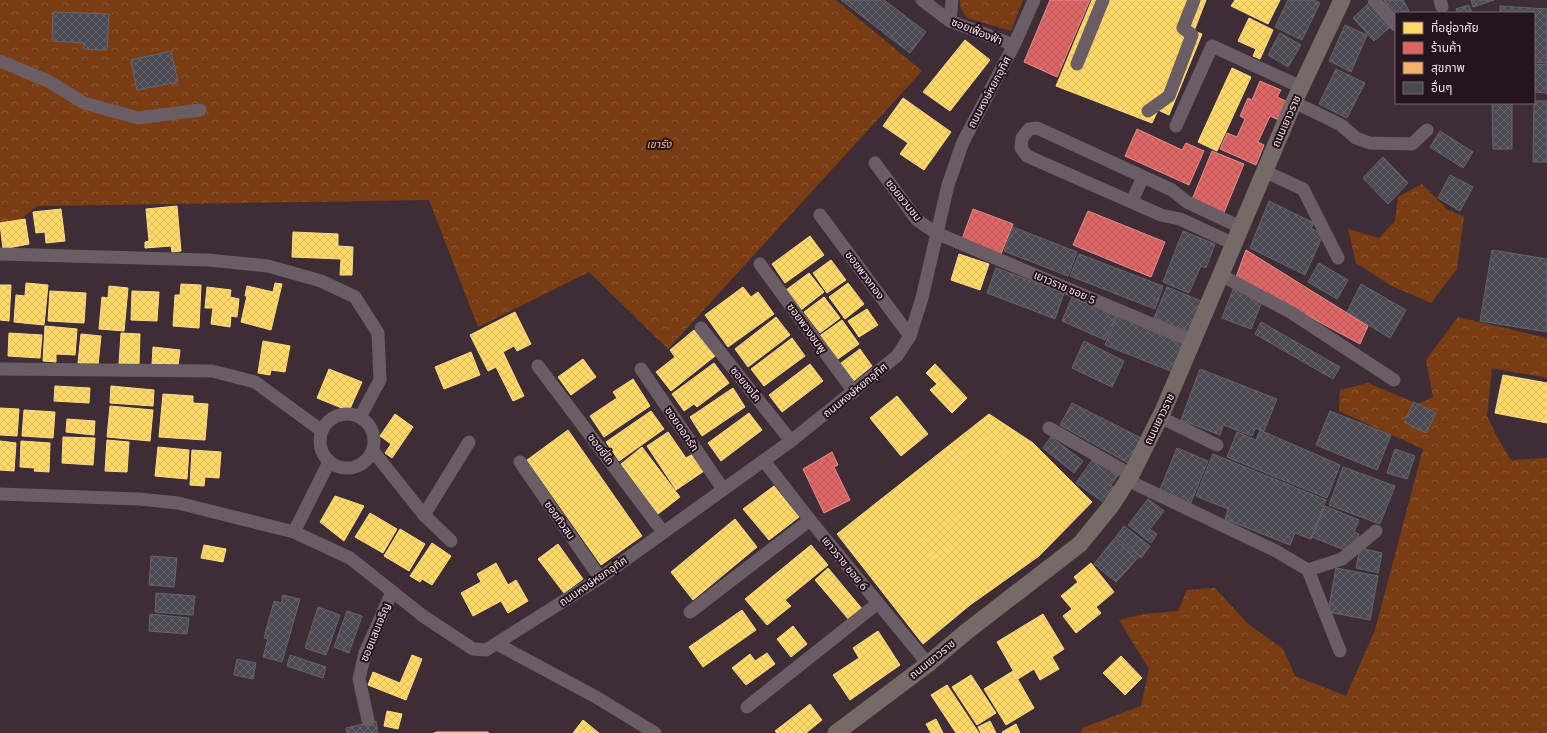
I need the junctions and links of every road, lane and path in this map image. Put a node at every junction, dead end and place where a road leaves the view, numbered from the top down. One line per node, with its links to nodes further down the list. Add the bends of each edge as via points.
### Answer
1 (922, 0): 8 (street, ซอยเฟื่องฟ้า)
2 (952, 0): 8 (street)
3 (1034, 0): 10 (street, ถนนหงษ์หยกอุทิศ)
4 (1103, 0): 12 (street)
5 (1194, 0): 16 (street, via 1183,28 1192,35 1169,96)
6 (1342, 0): 13 (main road, ถนนเยาวราช)
7 (1374, 0): 9 (street)
8 (950, 21): 10 (street, ซอยเฟื่องฟ้า)
9 (1395, 24)
10 (1014, 45): 25 (street, ถนนหงษ์หยกอุทิศ, via 963,142 948,184)
11 (0, 61): 15 (street, via 48,81 84,103 138,118)
12 (1077, 64)
13 (1301, 87): 14 (main road, ถนนเยาวราช); 17 (street, via 1212,46)
14 (1294, 102): 18 (street, via 1341,125 1356,138 1370,143 1412,144); 20 (main road, ถนนเยาวราช)
15 (200, 110)
16 (1148, 111)
17 (1176, 126)
18 (1427, 130)
19 (875, 163): 25 (street, ซอยชวนชม, via 917,220)
20 (1264, 171): 24 (main road, ถนนเยาวราช); 28 (street, via 1303,189)
21 (1143, 177): 22 (street); 22 (street, via 1037,128 1029,129 1022,138 1021,148 1027,156); 24 (street, via 1172,190 1187,202)
22 (1132, 201): 26 (street, via 1161,215 1180,219)
23 (820, 215): 32 (street, ซอยพวงทอง)
24 (1240, 227): 26 (main road, ถนนเยาวราช)
25 (936, 233): 32 (street, ถนนหงษ์หยกอุทิศ, via 922,298); 33 (street, เยาวราช ซอย 5)
26 (1234, 244): 30 (main road, ถนนเยาวราช)
27 (0, 254): 39 (street, via 208,260 268,266 321,281 355,297 378,333 380,380)
28 (1338, 258)
29 (760, 264): 38 (street, ซอยพวงชมพู)
30 (1221, 275): 33 (main road, ถนนเยาวราช); 37 (street, via 1292,313)
31 (701, 328): 43 (street, ซอยชงโค)
32 (910, 336): 38 (street, ถนนหงษ์หยกอุทิศ, via 897,356)
33 (1194, 342): 40 (main road, ถนนเยาวราช)
34 (538, 366): 57 (street, ซอยยี่โถ)
35 (0, 369): 42 (street, via 212,371 255,382)
36 (641, 369): 51 (street, ซอยดอกรัก)
37 (1394, 380)
38 (854, 392): 43 (street, ถนนหงษ์หยกอุทิศ)
39 (360, 417): 42 (street, via 344,414 335,417); 46 (street, via 371,427 374,437)
40 (1160, 417): 45 (street); 50 (main road, ถนนเยาวราช)
41 (1049, 428): 50 (street)
42 (322, 431): 48 (street, via 320,446)
43 (791, 441): 47 (street, ถนนหงษ์หยกอุทิศ)
44 (469, 442): 53 (street)
45 (1217, 445)
46 (373, 451): 48 (street, via 362,464 354,468 344,469); 53 (street)
47 (764, 461): 51 (street, ถนนหงษ์หยกอุทิศ); 54 (street, เยาวราช ซอย 6)
48 (329, 462): 56 (street)
49 (520, 462): 60 (street, ซอยทิวสน)
50 (1129, 478): 59 (street, via 1276,551); 66 (main road, ถนนเยาวราช, via 1111,506 1080,544)
51 (723, 489): 57 (street, ถนนหงษ์หยกอุทิศ)
52 (0, 494): 56 (street, ถนนหงษ์หยกอุทิศ, via 178,502)
53 (424, 515): 58 (street)
54 (810, 520): 62 (street, เยาวราช ซอย 6); 63 (street)
55 (1376, 531): 59 (street, via 1342,559)
56 (294, 532): 61 (street, ถนนหงษ์หยกอุทิศ, via 350,558)
57 (663, 532): 60 (street, ถนนหงษ์หยกอุทิศ)
58 (451, 541)
59 (1308, 570): 65 (street)
60 (600, 578): 64 (street, ถนนหงษ์หยกอุทิศ)
61 (392, 592): 64 (street, ถนนหงษ์หยกอุทิศ, via 473,649 486,650); 68 (street, ซอยแสนเจริญ, via 365,653 359,679)
62 (878, 603): 66 (street, เยาวราช ซอย 6); 67 (street)
63 (690, 612)
64 (497, 644): 69 (street, via 596,697)
65 (1340, 651)
66 (928, 664): 70 (main road, ถนนเยาวราช)
67 (747, 708)
68 (368, 720)
69 (655, 733)
70 (836, 733)

